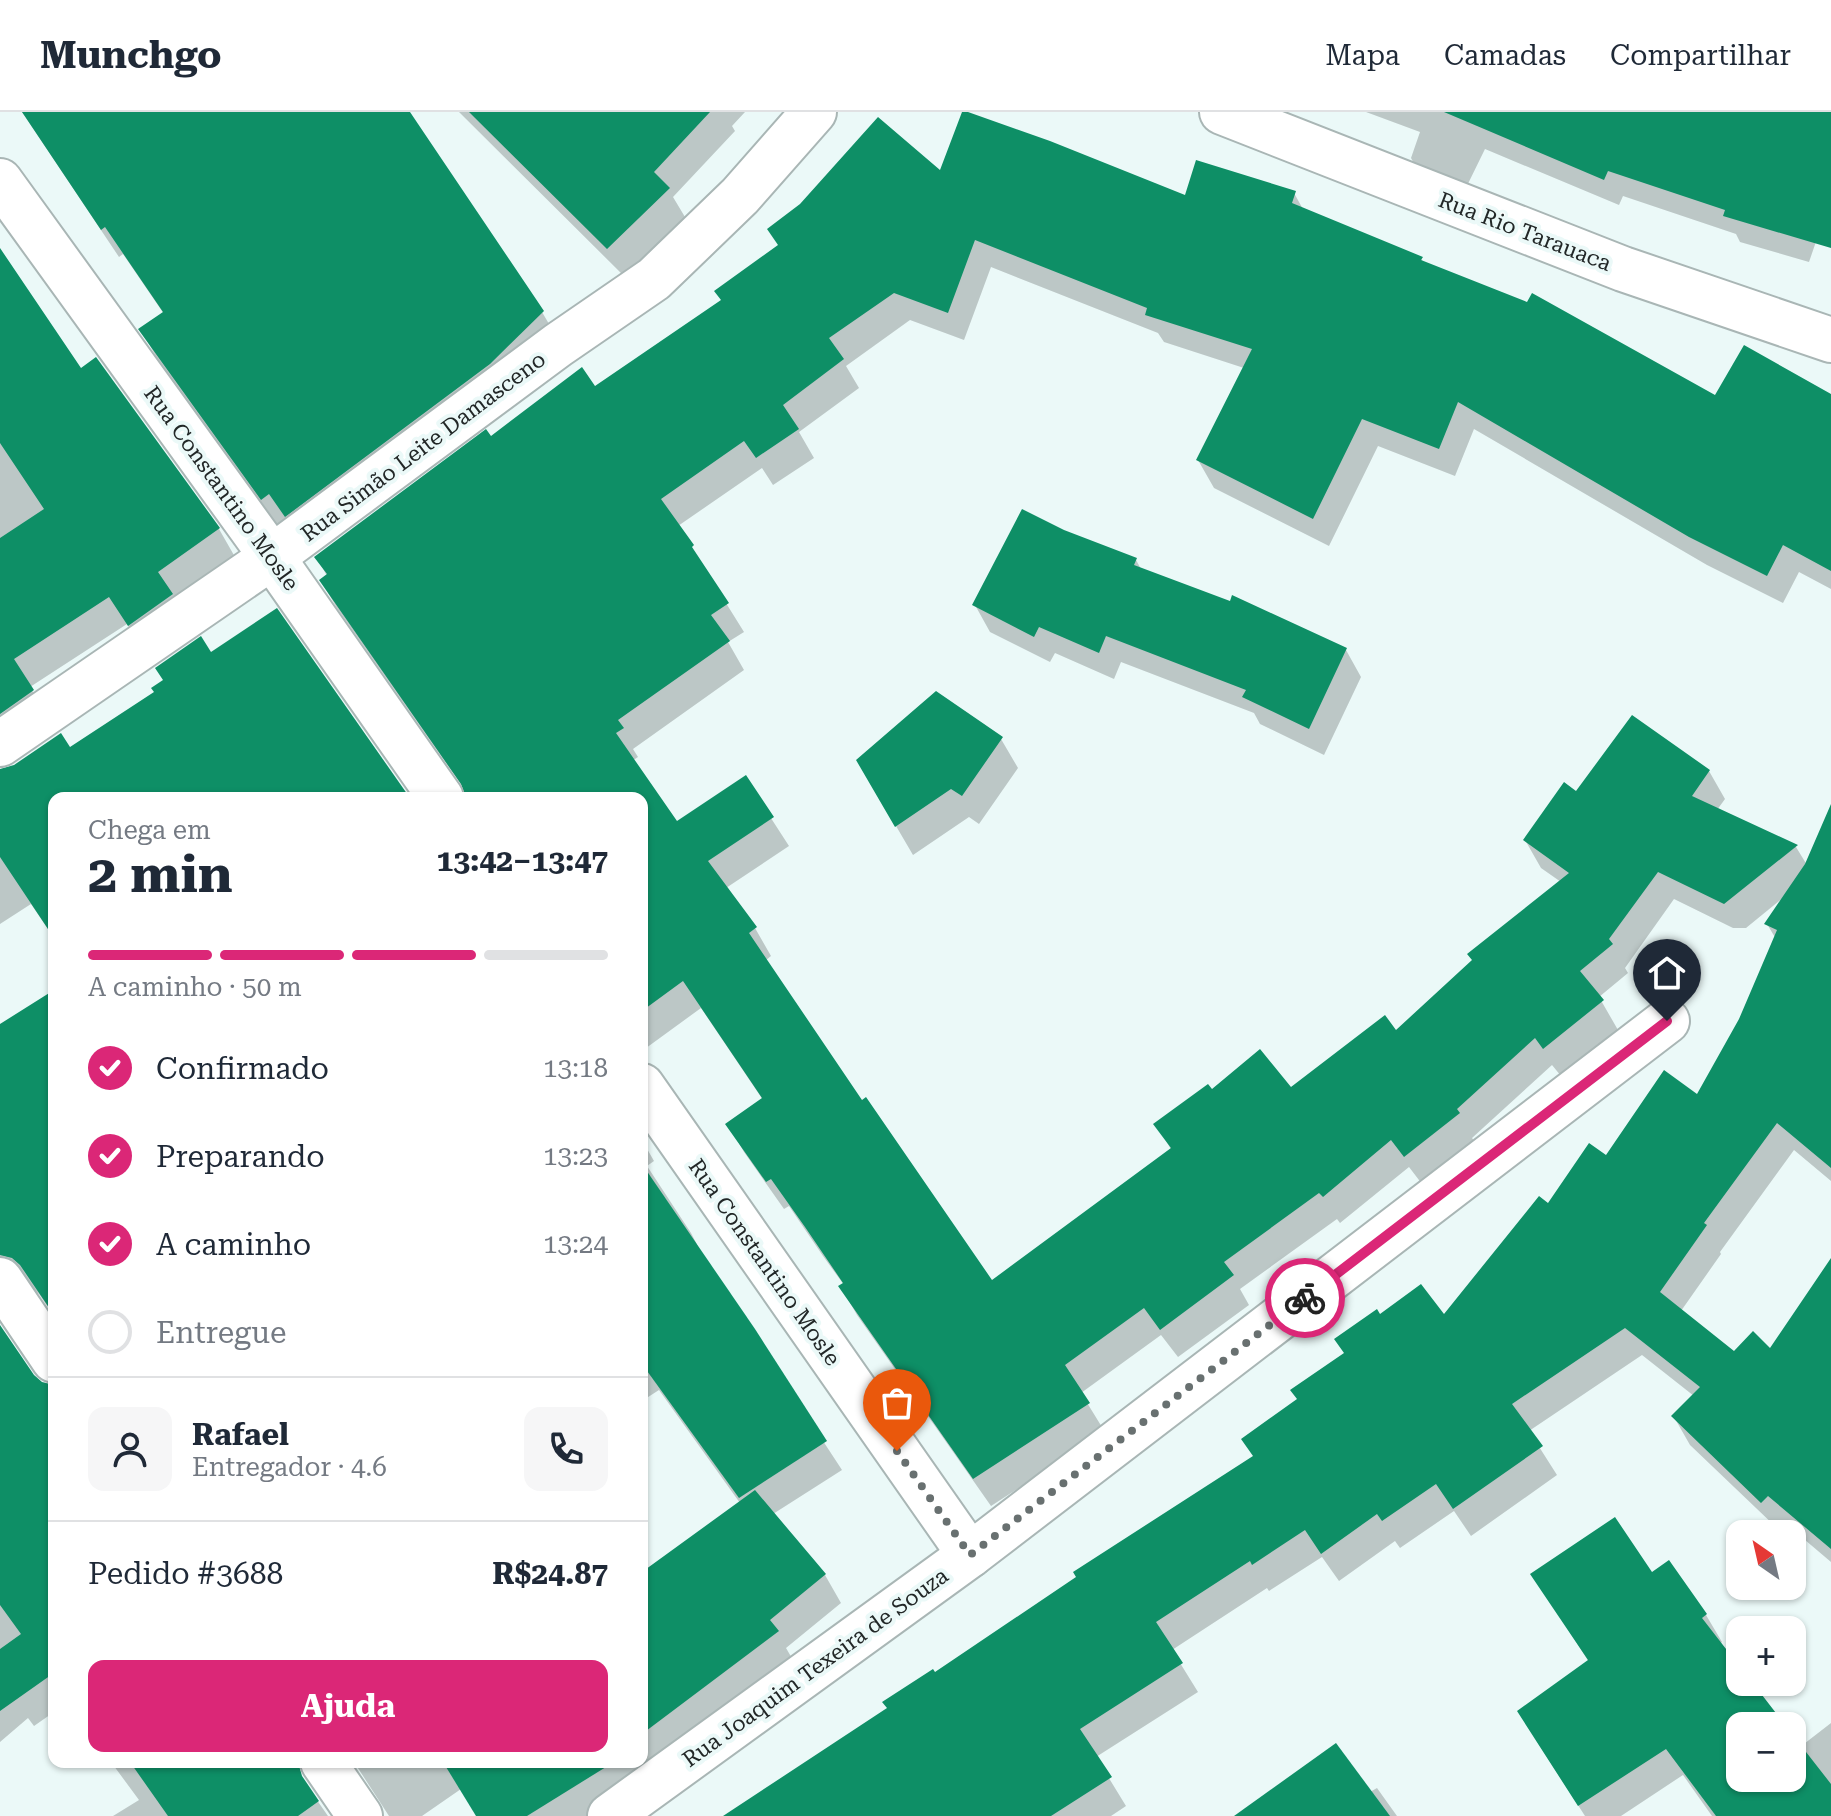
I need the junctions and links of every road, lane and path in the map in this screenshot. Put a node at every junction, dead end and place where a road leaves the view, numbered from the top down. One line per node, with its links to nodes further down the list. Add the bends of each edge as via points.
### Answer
1 (814, 112): 5 (street, Rua Simão Leite Damasceno, via 740,196 654,279)
2 (1222, 112): 4 (street, Rua Rio Tarauaca, via 1623,269)
3 (0, 181): 5 (street, Rua Constantino Mosle)
4 (1831, 340)
5 (272, 557): 6 (street, Rua Simão Leite Damasceno); 7 (street, Rua Constantino Mosle)
6 (0, 744)
7 (437, 792)
8 (1667, 1021): 12 (street, Rua Joaquim Texeira de Souza)
9 (648, 1095): 12 (street, Rua Constantino Mosle)
10 (0, 1280): 11 (street)
11 (48, 1351)
12 (970, 1555): 15 (street, Rua Joaquim Texeira de Souza)
13 (327, 1768): 14 (street)
14 (360, 1816)
15 (610, 1816)

